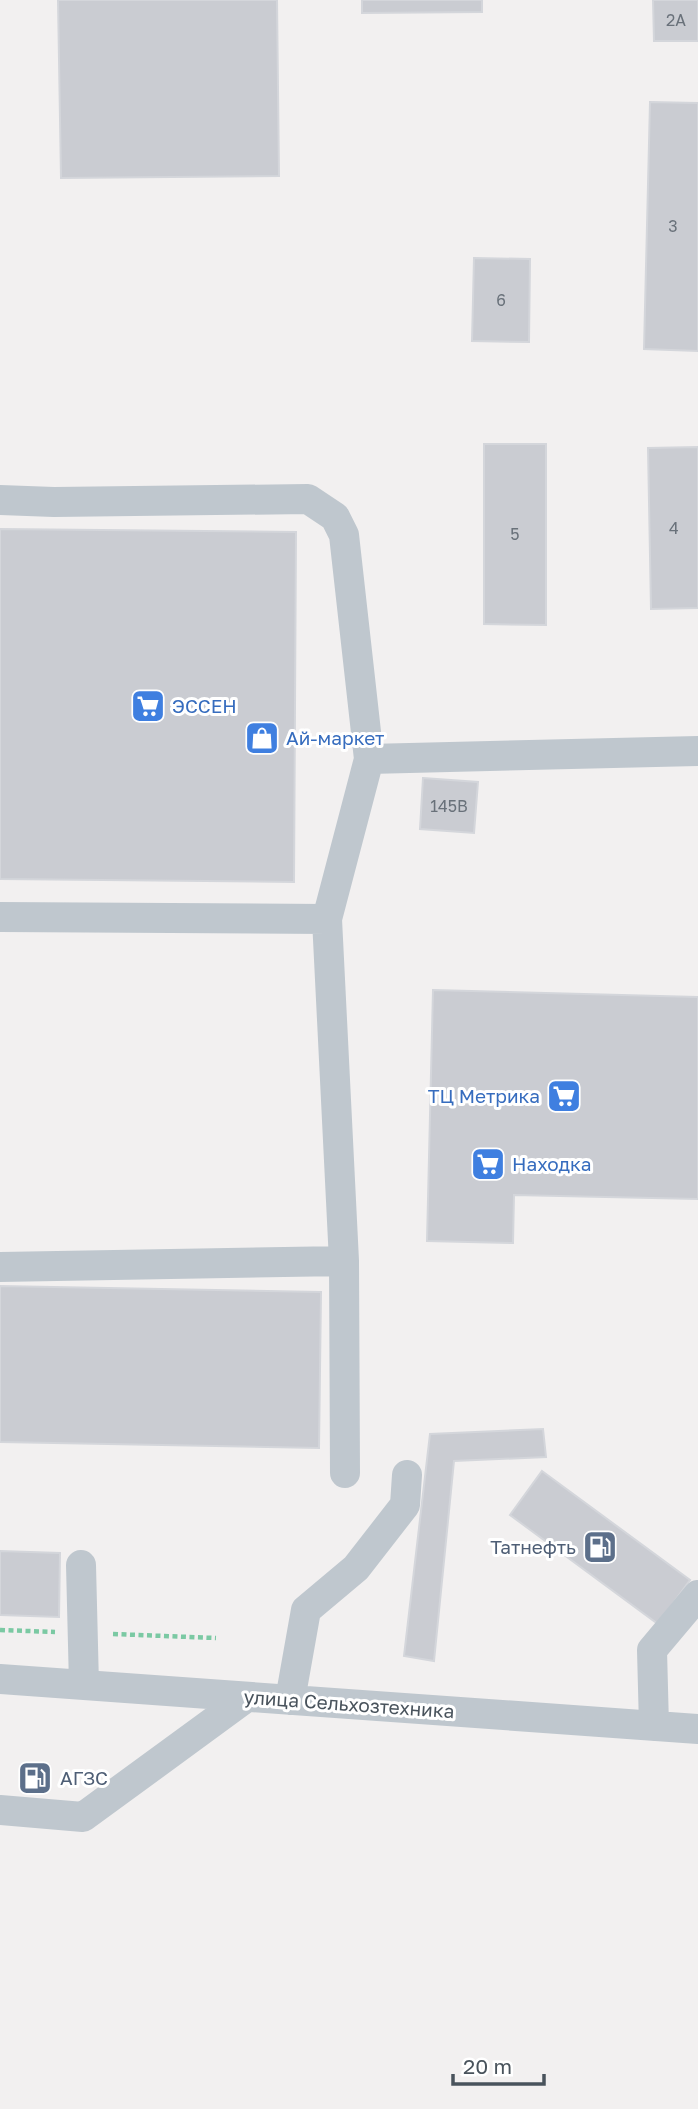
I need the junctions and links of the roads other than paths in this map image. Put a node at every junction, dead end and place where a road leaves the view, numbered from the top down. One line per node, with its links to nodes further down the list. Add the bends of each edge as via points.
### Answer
1 (0, 500): 3 (street, via 308,499 335,517 344,535)
2 (698, 751): 3 (street)
3 (369, 759): 5 (street)
4 (0, 917): 5 (street)
5 (327, 919): 6 (street)
6 (344, 1261): 7 (street); 8 (street)
7 (0, 1267)
8 (345, 1473)
9 (407, 1475): 15 (street, via 405,1505 356,1568 306,1610)
10 (80, 1565): 13 (street)
11 (698, 1595): 16 (street, via 652,1650)
12 (0, 1679): 13 (street, улица Сельхозтехника)
13 (83, 1685): 14 (street, улица Сельхозтехника)
14 (247, 1697): 15 (street, улица Сельхозтехника); 18 (street, via 83,1817)
15 (290, 1700): 16 (street, улица Сельхозтехника)
16 (654, 1726): 17 (street, улица Сельхозтехника)
17 (698, 1729)
18 (0, 1810)

